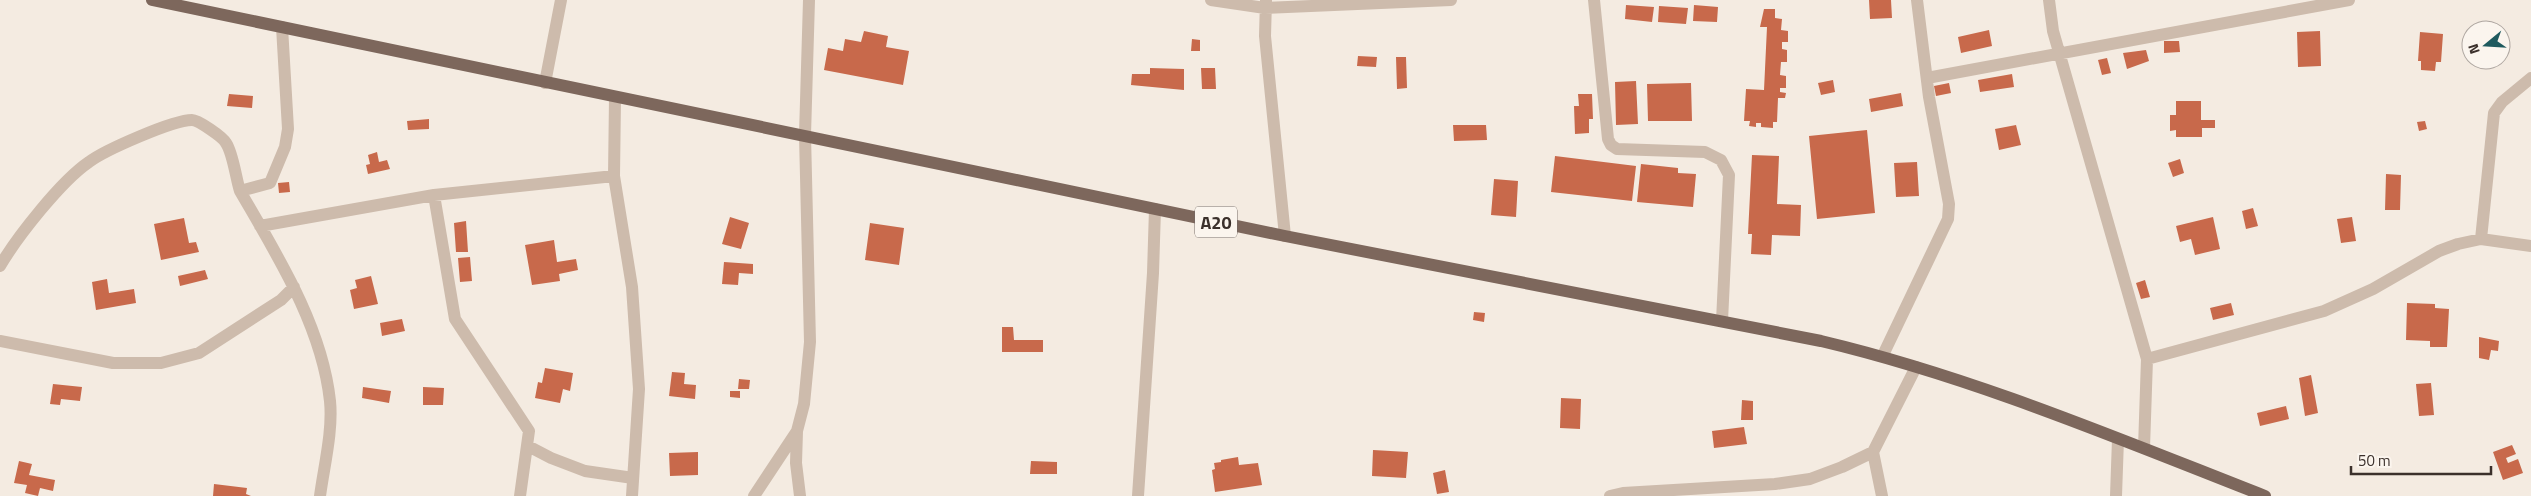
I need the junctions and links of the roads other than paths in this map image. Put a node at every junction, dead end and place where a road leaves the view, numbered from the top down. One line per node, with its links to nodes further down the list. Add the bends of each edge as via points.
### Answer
1 (152, 0): 11 (main road, A20)
2 (561, 0): 15 (street)
3 (809, 0): 17 (street)
4 (1211, 0): 10 (street)
5 (1451, 0): 10 (street)
6 (1594, 0): 28 (street, via 1611,146 1617,149 1705,152 1720,160 1729,175)
7 (1917, 0): 13 (street)
8 (2049, 0): 12 (street)
9 (2349, 0): 12 (street)
10 (1266, 4): 23 (street, via 1265,36)
11 (282, 27): 15 (main road, A20); 19 (street, via 288,129 285,147 270,183)
12 (2059, 54): 13 (street); 31 (street)
13 (1927, 78): 30 (street, via 1949,204 1948,219)
14 (2531, 78): 24 (street, via 2494,113)
15 (545, 83): 16 (main road, A20)
16 (615, 98): 17 (main road, A20); 18 (street)
17 (805, 135): 21 (main road, A20); 33 (street, via 810,342 804,404)
18 (614, 176): 20 (street); 38 (street, via 632,287 637,341 639,389)
19 (240, 191): 22 (street); 26 (street, via 226,143 201,123 192,120 178,124 122,144 88,162 49,201)
20 (434, 195): 22 (street); 35 (street, via 455,319 528,431)
21 (1155, 208): 23 (main road, A20); 44 (street)
22 (260, 226): 27 (street)
23 (1285, 236): 28 (main road, A20)
24 (2481, 239): 25 (street); 31 (street, via 2439,251 2388,281 2324,311)
25 (2531, 246)
26 (0, 266)
27 (294, 286): 29 (street, via 281,300 199,353 161,363 113,363); 39 (street, via 318,350 330,401)
28 (1722, 321): 30 (main road, A20)
29 (0, 341)
30 (1883, 355): 32 (main road, A20)
31 (2147, 359): 36 (street)
32 (1916, 367): 34 (main road, A20); 37 (street)
33 (797, 431): 42 (street); 43 (street)
34 (2118, 439): 36 (main road, A20); 47 (street)
35 (528, 446): 38 (street, via 585,471); 40 (street)
36 (2144, 448): 48 (main road, A20)
37 (1873, 452): 45 (street, via 1810,479); 46 (street)
38 (633, 478): 41 (street)
39 (320, 496)
40 (520, 496)
41 (632, 496)
42 (754, 496)
43 (800, 496)
44 (1138, 496)
45 (1610, 496)
46 (1882, 496)
47 (2116, 496)
48 (2264, 496)

